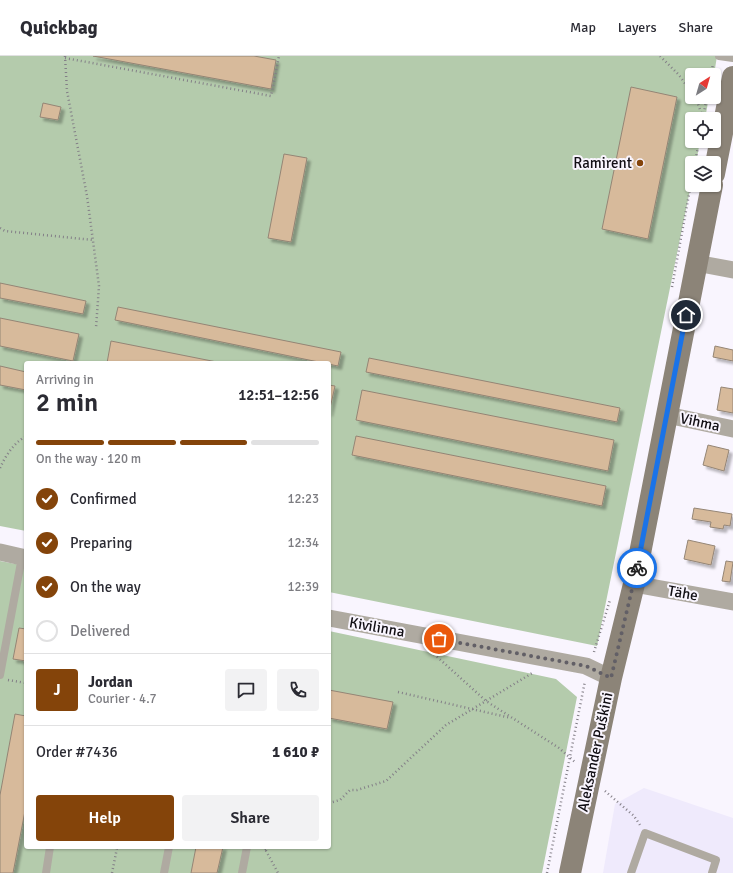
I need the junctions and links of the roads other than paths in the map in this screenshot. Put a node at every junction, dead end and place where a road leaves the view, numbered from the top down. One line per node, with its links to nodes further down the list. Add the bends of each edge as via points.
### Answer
1 (719, 56): 2 (lane)
2 (733, 58)
3 (733, 77): 4 (main road)
4 (718, 156)
5 (711, 192): 6 (main road, Aleksander Puškini)
6 (696, 263): 7 (street); 8 (main road, Aleksander Puškini)
7 (733, 270)
8 (667, 415): 9 (street, Vihma); 12 (main road, Aleksander Puškini)
9 (733, 429)
10 (0, 552): 11 (street)
11 (24, 557): 15 (lane)
12 (634, 584): 13 (street, Tähe); 16 (main road, Aleksander Puškini)
13 (733, 602)
14 (331, 618): 16 (street, Kivilinna, via 586,666)
15 (3, 677)
16 (611, 678): 23 (main road, Aleksander Puškini)
17 (50, 849): 20 (lane)
18 (169, 849): 21 (lane)
19 (247, 849): 22 (lane)
20 (46, 873)
21 (164, 873)
22 (242, 873)
23 (570, 873)
24 (630, 873): 25 (lane, via 645,833 716,860)
25 (712, 873)

